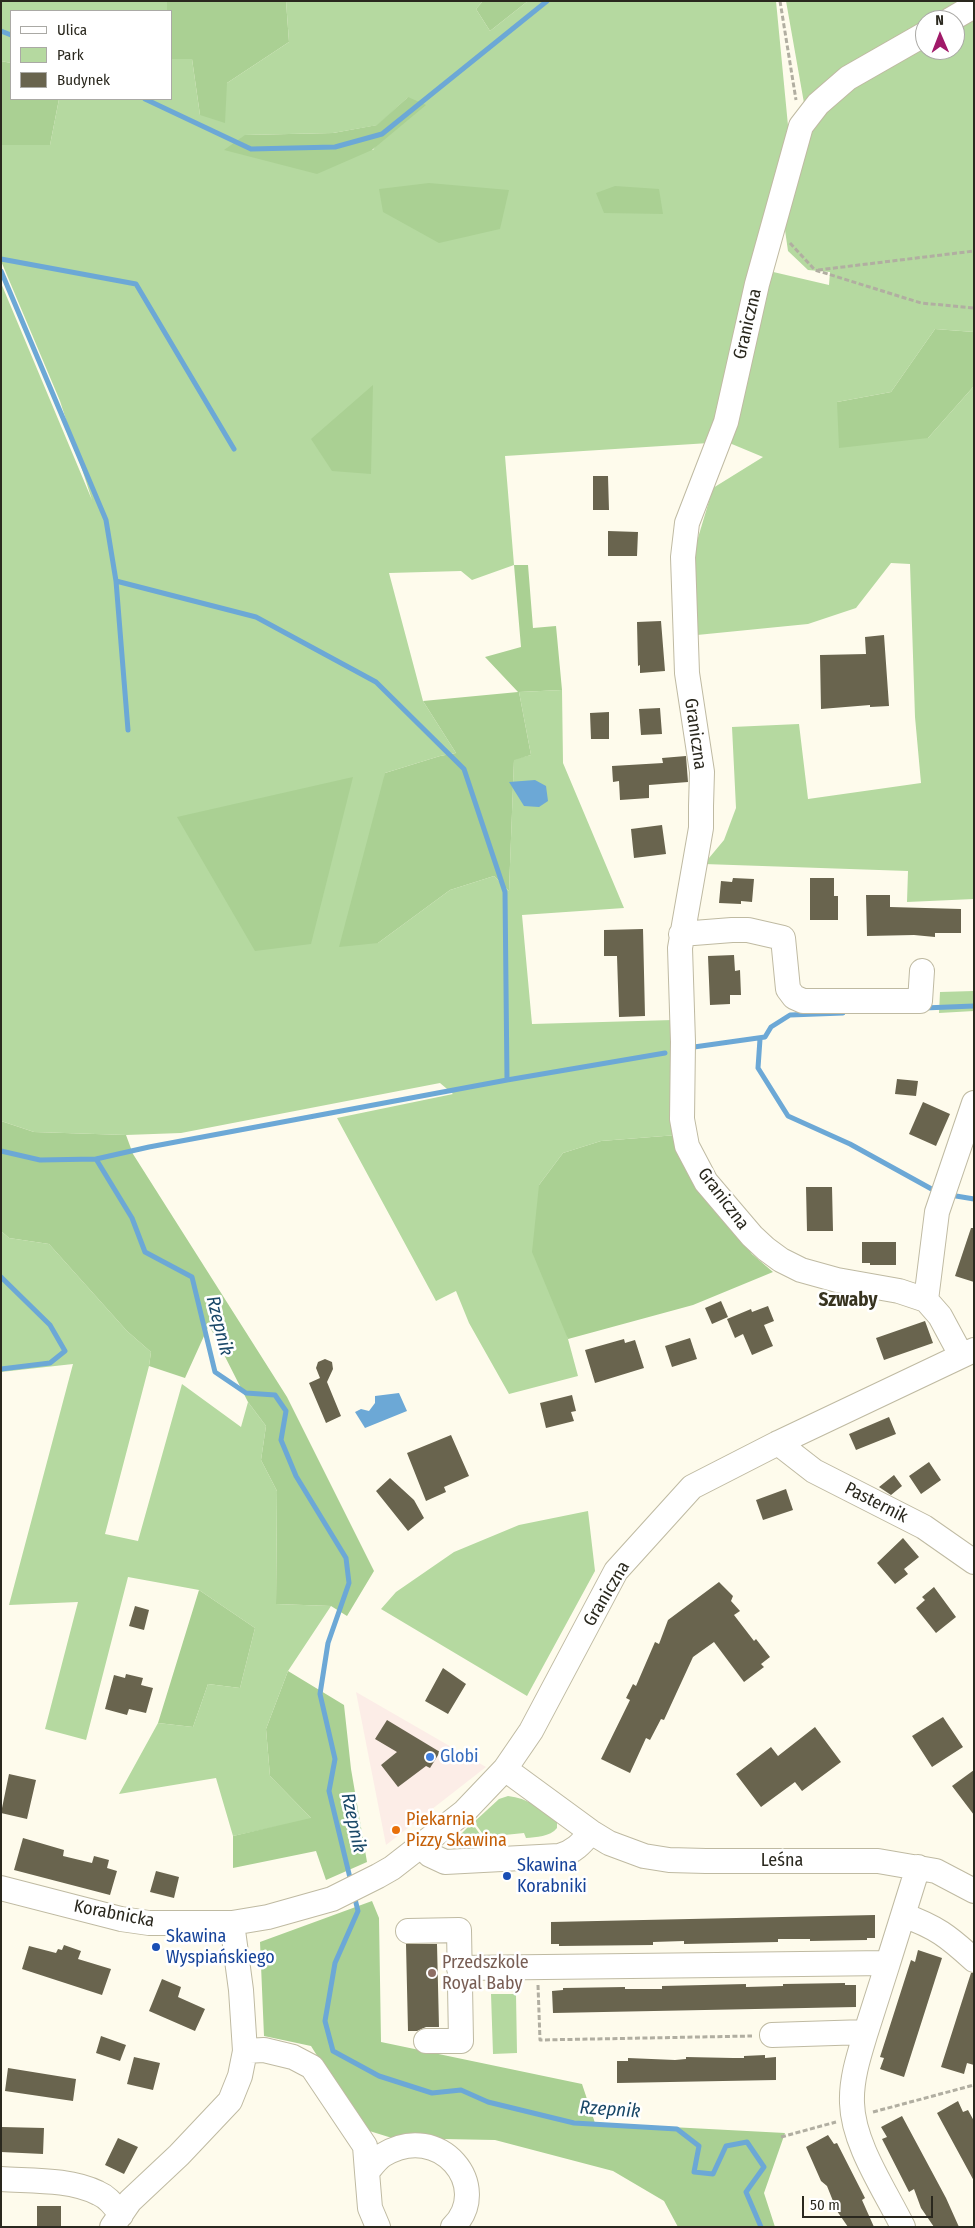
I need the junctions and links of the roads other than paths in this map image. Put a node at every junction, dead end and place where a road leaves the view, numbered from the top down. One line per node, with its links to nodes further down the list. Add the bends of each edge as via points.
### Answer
1 (915, 40): 2 (street, Graniczna, via 848,78 818,104 799,115 726,422 687,523 683,557 687,673 702,772 700,836)
2 (682, 934): 3 (street, via 748,930 783,938 788,989 794,997 803,1000 920,1001); 5 (street, Graniczna, via 682,1118 687,1146 706,1182 752,1236 782,1260 801,1270 837,1280 899,1291)
3 (922, 971)
4 (974, 1104): 5 (street, via 937,1212)
5 (926, 1300): 6 (street, Graniczna)
6 (967, 1352): 7 (street, Graniczna)
7 (778, 1443): 8 (street, Pasternik, via 814,1471 924,1527); 9 (street, Graniczna, via 692,1487 616,1571 531,1730)
8 (974, 1562)
9 (505, 1768): 10 (street, Leśna); 11 (street, Graniczna, via 464,1812)
10 (591, 1832): 11 (street, via 569,1853 559,1856 445,1862 430,1856); 12 (street, Leśna, via 625,1850 670,1860 848,1860)
11 (421, 1846): 16 (street, Korabnicka, via 378,1876 332,1899 282,1914)
12 (918, 1867): 14 (street, Leśna, via 936,1871); 15 (street)
13 (1, 1888): 16 (street, Korabnicka, via 121,1919 149,1923)
14 (974, 1891)
15 (903, 1915): 18 (street, via 929,1924 948,1936); 19 (street)
16 (232, 1923): 24 (street)
17 (408, 1931): 20 (street, via 459,1930)
18 (974, 1960)
19 (888, 1962): 20 (street); 21 (street)
20 (459, 1968): 23 (street, via 460,2040)
21 (866, 2032): 22 (street); 32 (street, via 853,2085 854,2117 862,2144)
22 (772, 2035)
23 (426, 2041)
24 (245, 2051): 25 (street, via 264,2050 293,2057 312,2067); 30 (street, via 230,2101 130,2201)
25 (364, 2146): 26 (street); 27 (street)
26 (392, 2151): 27 (street, via 382,2156); 31 (street, via 412,2145 433,2147 458,2167 466,2196 463,2212)
27 (367, 2172): 29 (street)
28 (1, 2179): 30 (street, via 70,2184 100,2193 113,2204)
29 (373, 2220)
30 (116, 2221)
31 (452, 2227)
32 (903, 2227)

